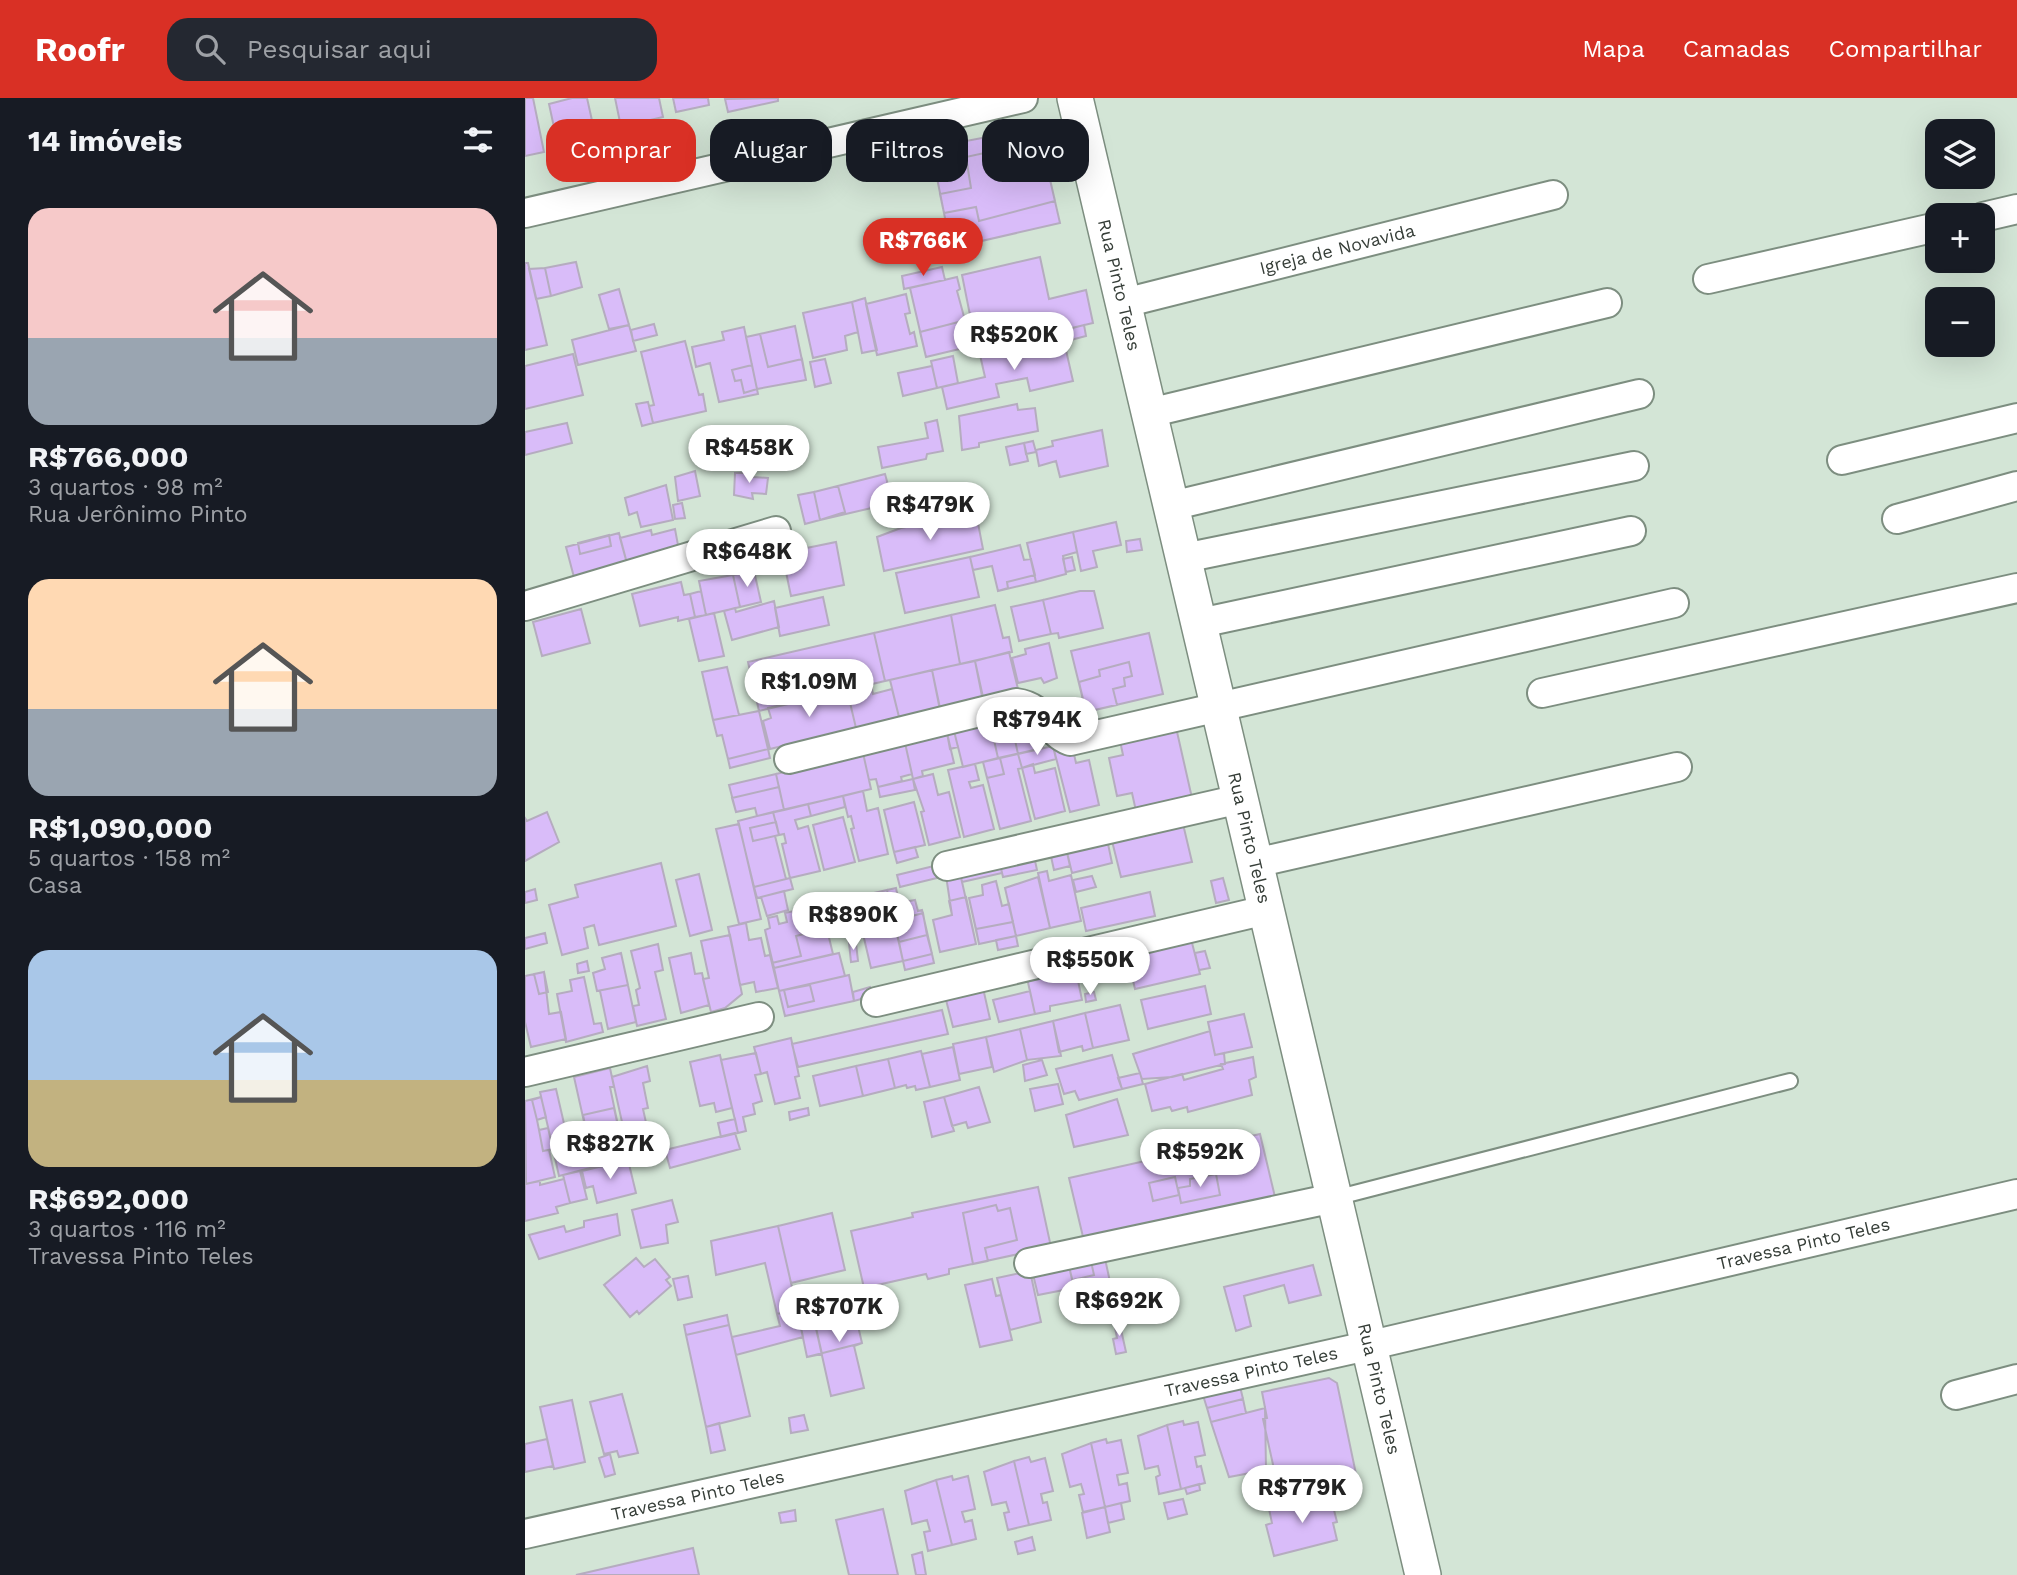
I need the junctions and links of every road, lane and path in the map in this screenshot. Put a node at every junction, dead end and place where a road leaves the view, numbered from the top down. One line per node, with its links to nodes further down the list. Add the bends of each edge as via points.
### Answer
1 (1023, 98): 5 (street)
2 (1075, 98): 9 (street, Rua Pinto Teles)
3 (1553, 195): 9 (street, Igreja de Novavida)
4 (2017, 209): 6 (street)
5 (525, 213)
6 (1995, 214)
7 (1925, 230): 8 (street)
8 (1707, 279)
9 (1124, 303): 12 (street, Rua Pinto Teles)
10 (1607, 303): 12 (street)
11 (1639, 394): 17 (street)
12 (1149, 413): 17 (street, Rua Pinto Teles)
13 (2017, 418): 14 (street)
14 (1842, 460)
15 (1634, 466): 21 (street)
16 (2017, 486): 18 (street)
17 (1171, 506): 21 (street, Rua Pinto Teles)
18 (1897, 519)
19 (776, 531): 24 (street)
20 (1631, 531): 25 (street)
21 (1184, 558): 25 (street, Rua Pinto Teles)
22 (2017, 588): 26 (street)
23 (1674, 603): 27 (street)
24 (525, 606)
25 (1199, 623): 27 (street, Rua Pinto Teles)
26 (1542, 693)
27 (1219, 708): 28 (street, via 1070,741 1053,731 1039,711 1016,703); 30 (street, Rua Pinto Teles)
28 (789, 759)
29 (1677, 767): 31 (street)
30 (1240, 799): 31 (street, Rua Pinto Teles); 32 (street)
31 (1255, 863): 33 (street, Rua Pinto Teles)
32 (947, 866)
33 (1266, 910): 34 (street); 39 (street, Rua Pinto Teles)
34 (876, 1002)
35 (759, 1017): 36 (street)
36 (525, 1072)
37 (1790, 1081): 39 (lane)
38 (2017, 1194): 41 (street, Travessa Pinto Teles)
39 (1334, 1198): 40 (street); 41 (street, Rua Pinto Teles)
40 (1029, 1263)
41 (1367, 1346): 44 (street, Travessa Pinto Teles); 45 (street, Rua Pinto Teles)
42 (2017, 1379): 43 (street)
43 (1956, 1395)
44 (525, 1534)
45 (1423, 1575)

